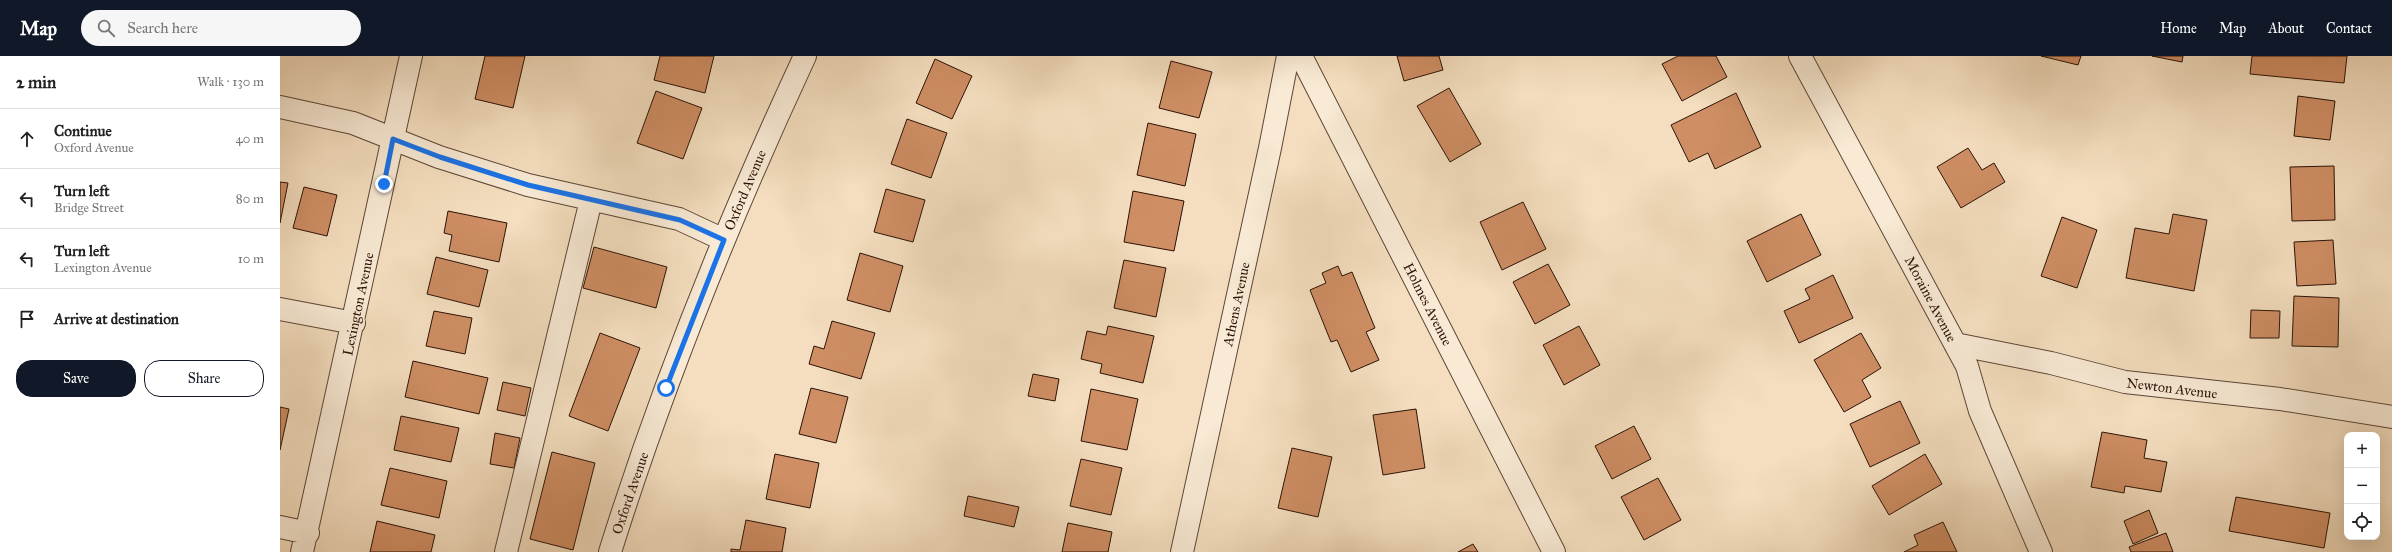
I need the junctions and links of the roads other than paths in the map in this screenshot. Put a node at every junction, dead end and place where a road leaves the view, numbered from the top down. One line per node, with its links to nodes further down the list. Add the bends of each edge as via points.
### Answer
1 (411, 56): 7 (street, Lexington Avenue)
2 (805, 56): 9 (street, Oxford Avenue)
3 (1288, 56): 18 (street, Athens Avenue)
4 (1301, 56): 19 (street, Holmes Avenue)
5 (1800, 56): 12 (street, Moraine Avenue)
6 (280, 107): 7 (street, via 353,123)
7 (393, 139): 8 (street, via 528,185); 11 (street, Lexington Avenue)
8 (592, 200): 9 (street, via 680,220); 16 (street)
9 (724, 240): 17 (street, Oxford Avenue, via 666,388)
10 (280, 309): 11 (street)
11 (354, 323): 15 (street, Lexington Avenue)
12 (1955, 344): 13 (street, Newton Avenue, via 2051,362 2125,382 2280,399); 20 (street, Moraine Avenue, via 1967,366 1980,411)
13 (2392, 417)
14 (280, 527): 15 (street)
15 (305, 542)
16 (506, 552)
17 (610, 552)
18 (1182, 552)
19 (1554, 552)
20 (2041, 552)

